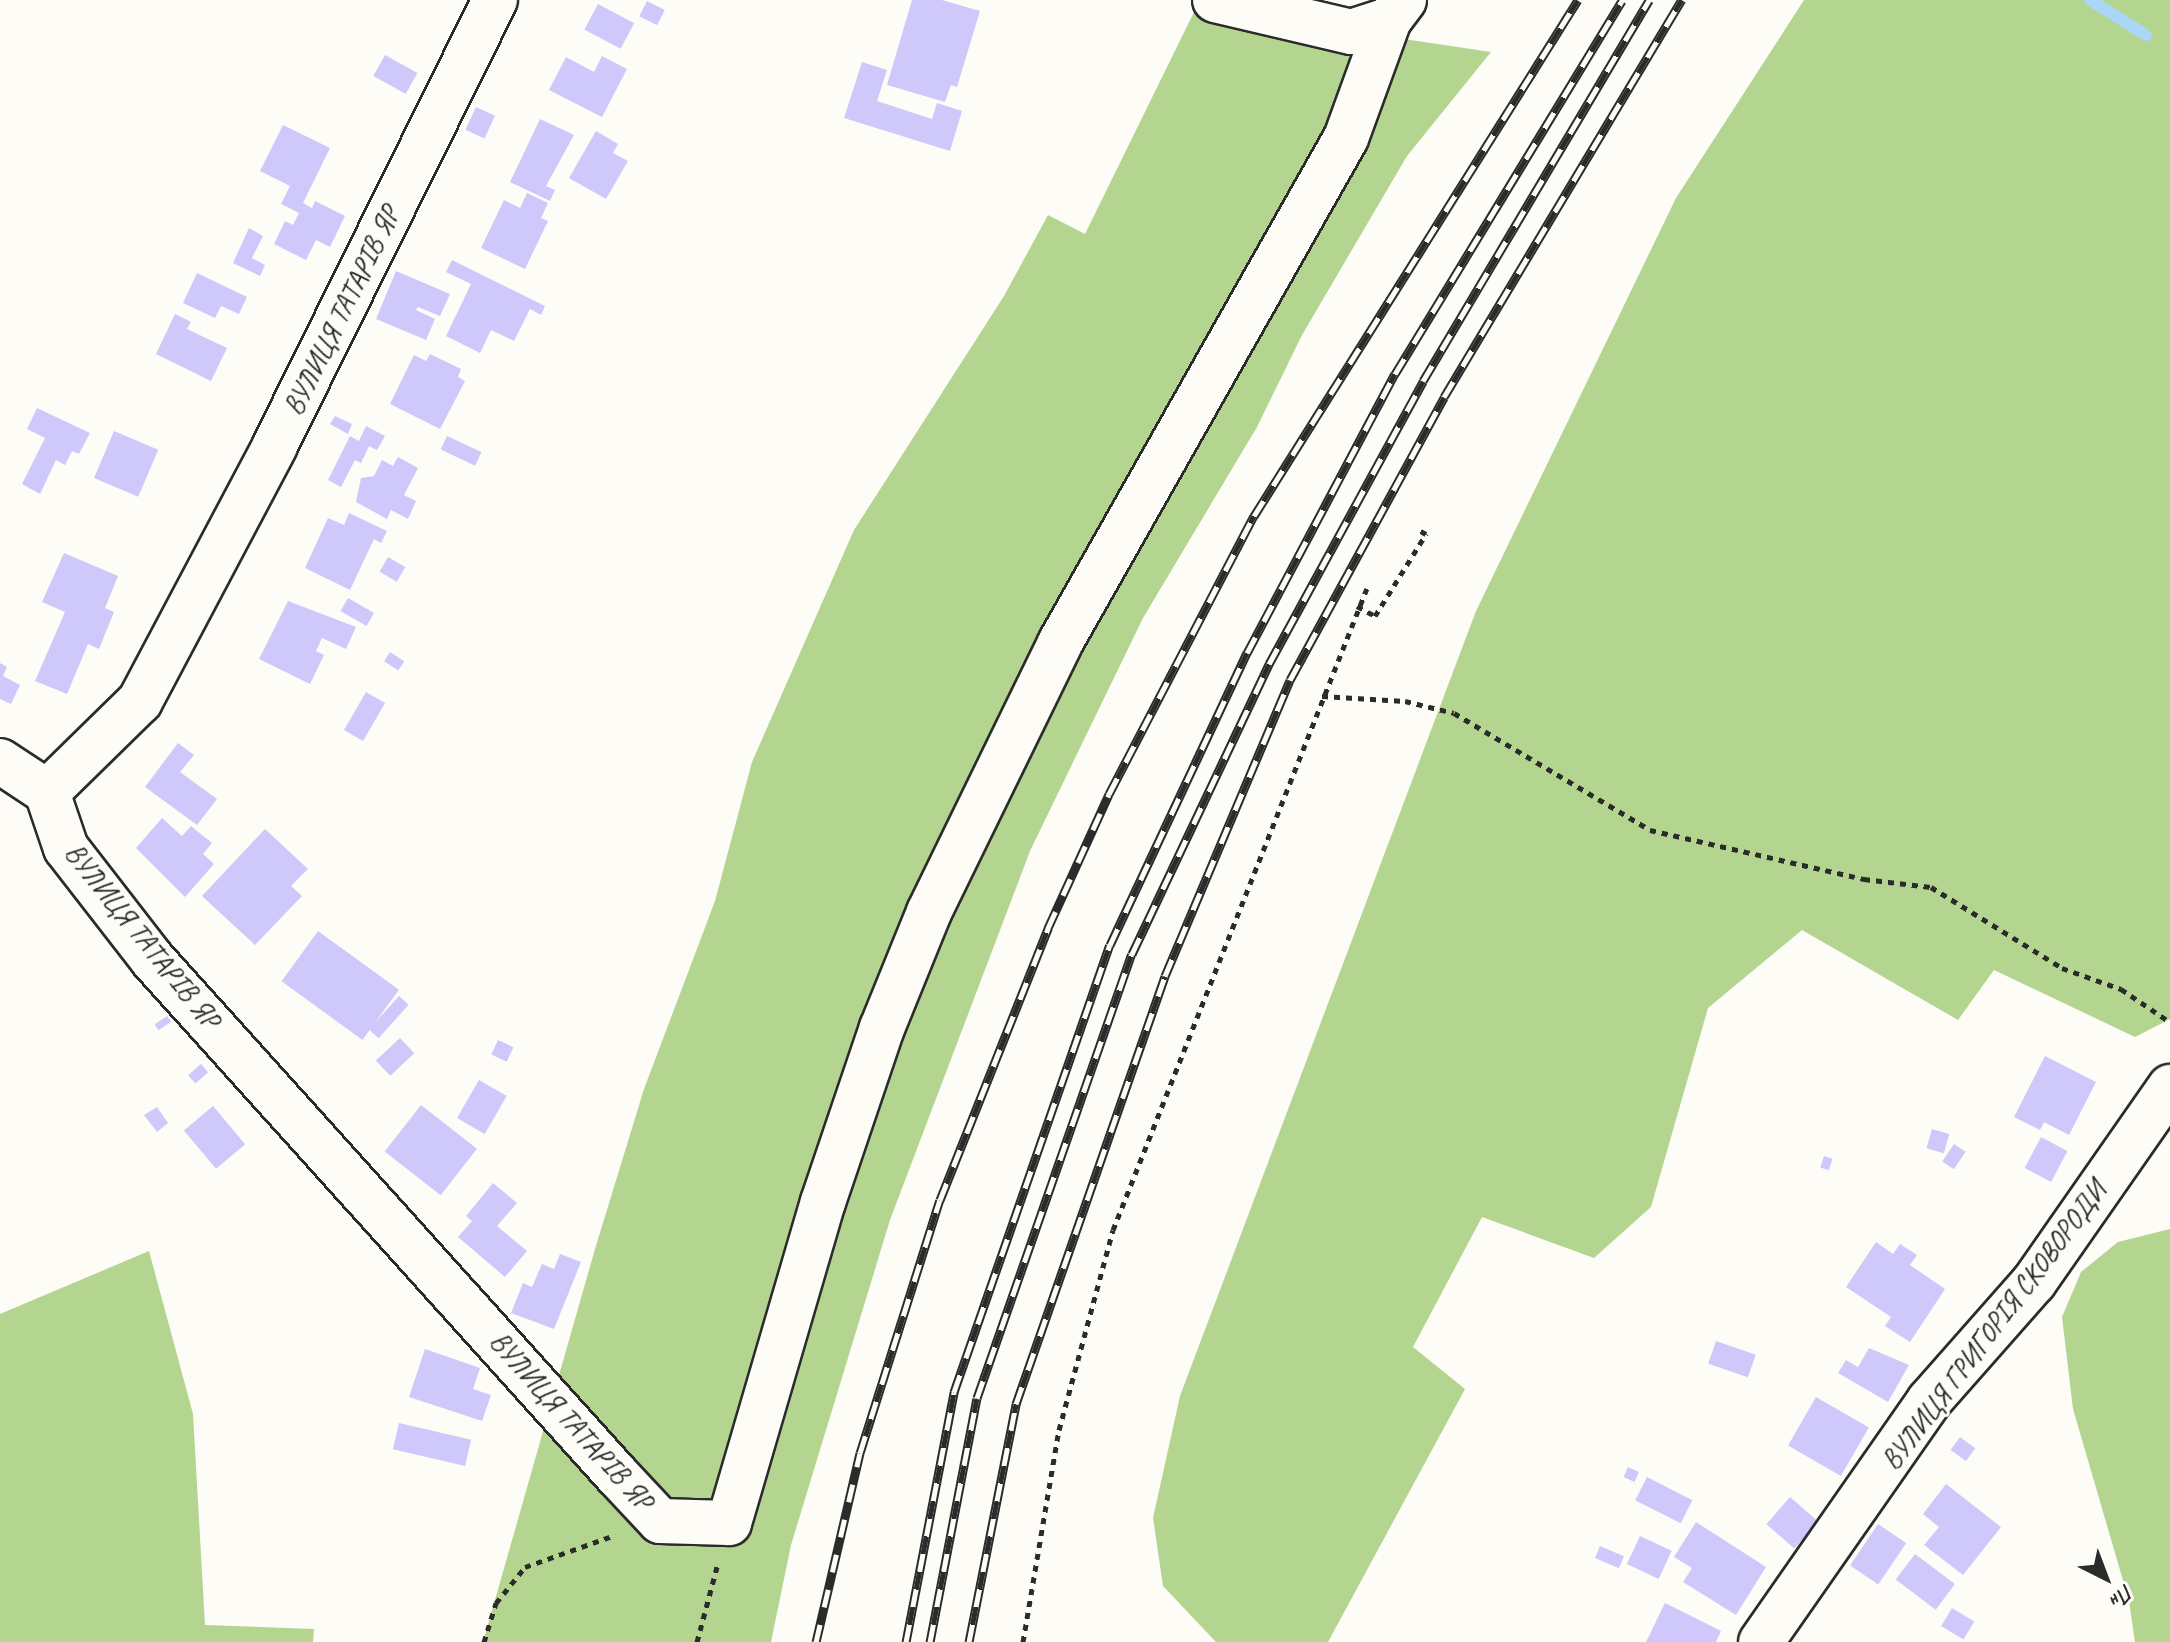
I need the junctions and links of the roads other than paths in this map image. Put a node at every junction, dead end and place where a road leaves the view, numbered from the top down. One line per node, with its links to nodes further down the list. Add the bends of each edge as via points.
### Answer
1 (495, 0): 5 (street, ВУЛИЦЯ ТАТАРІВ ЯР, via 275,446 140,701)
2 (1215, 0): 3 (street, via 1351,32)
3 (1396, 10): 5 (street, ВУЛИЦЯ ТАТАРІВ ЯР, via 1346,138 1068,630 929,912 882,1028 823,1202 729,1523 660,1521 152,959 66,848)
4 (0, 761): 5 (street)
5 (47, 792)
6 (2170, 1087): 7 (street, ВУЛИЦЯ ГРИГОРІЯ СКОВОРОДИ, via 2034,1282 1929,1401)
7 (1761, 1642)

